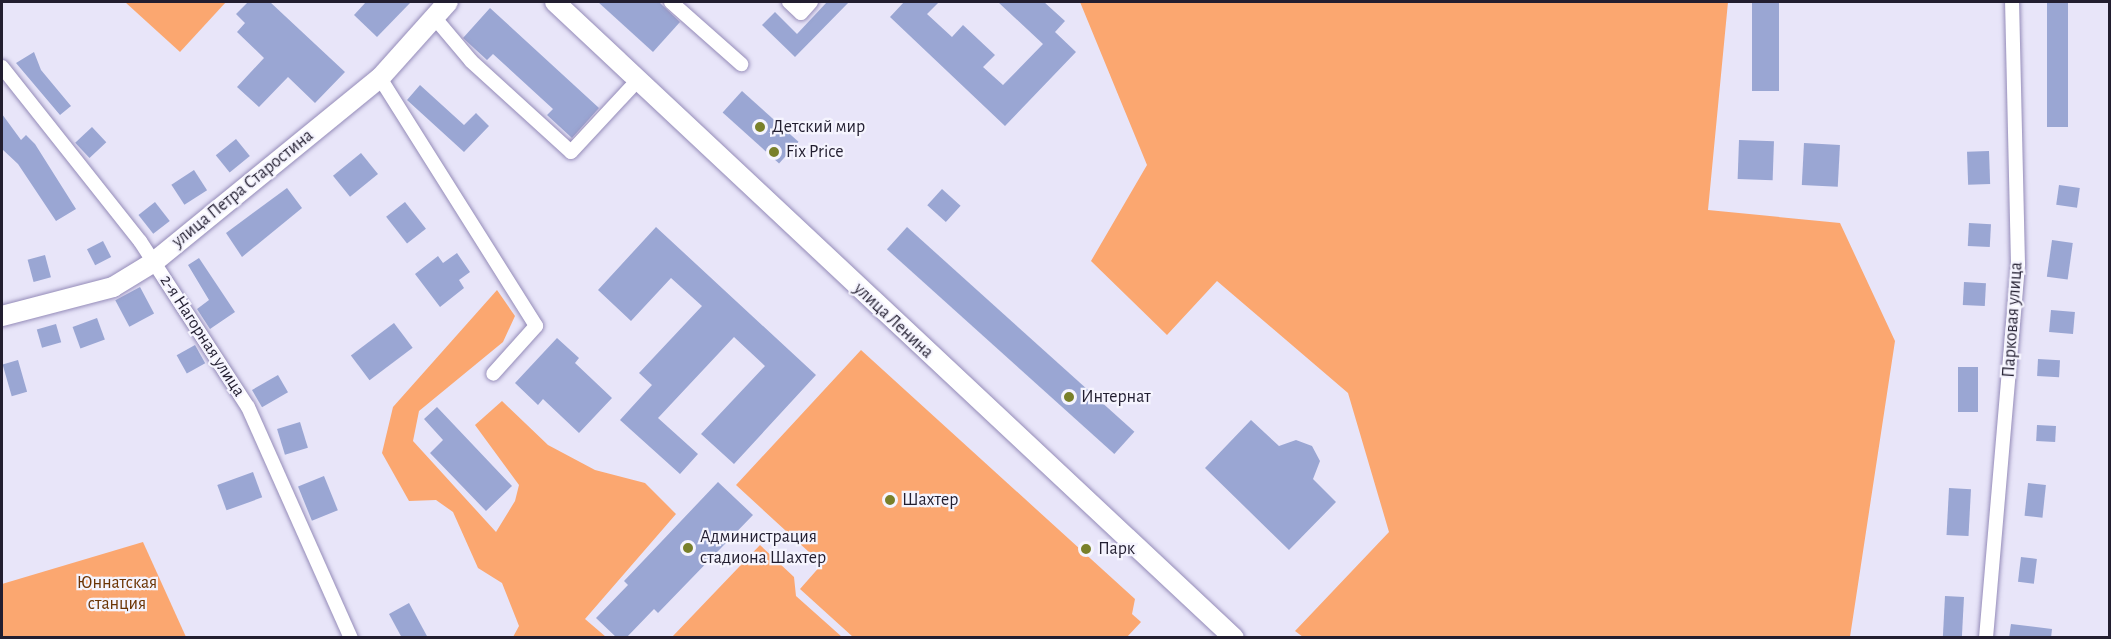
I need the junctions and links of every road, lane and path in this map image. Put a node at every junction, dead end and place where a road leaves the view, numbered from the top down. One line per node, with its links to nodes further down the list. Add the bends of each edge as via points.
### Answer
1 (448, 2): 7 (main road, улица Петра Старостина)
2 (555, 2): 11 (main road, улица Ленина)
3 (671, 2): 8 (street)
4 (789, 2): 5 (street, via 801,13)
5 (812, 2)
6 (2012, 2): 17 (street, Парковая улица, via 2018,264)
7 (434, 17): 10 (main road, улица Петра Старостина); 11 (street, via 471,61 571,152)
8 (741, 64)
9 (2, 67): 12 (street, 2-я Нагорная улица)
10 (380, 78): 12 (main road, улица Петра Старостина); 14 (street, via 536,326)
11 (637, 81): 16 (main road, улица Ленина)
12 (154, 262): 13 (main road, улица Петра Старостина, via 113,287); 15 (street, 2-я Нагорная улица, via 248,407)
13 (2, 316)
14 (493, 374)
15 (351, 638)
16 (1234, 638)
17 (1986, 638)

